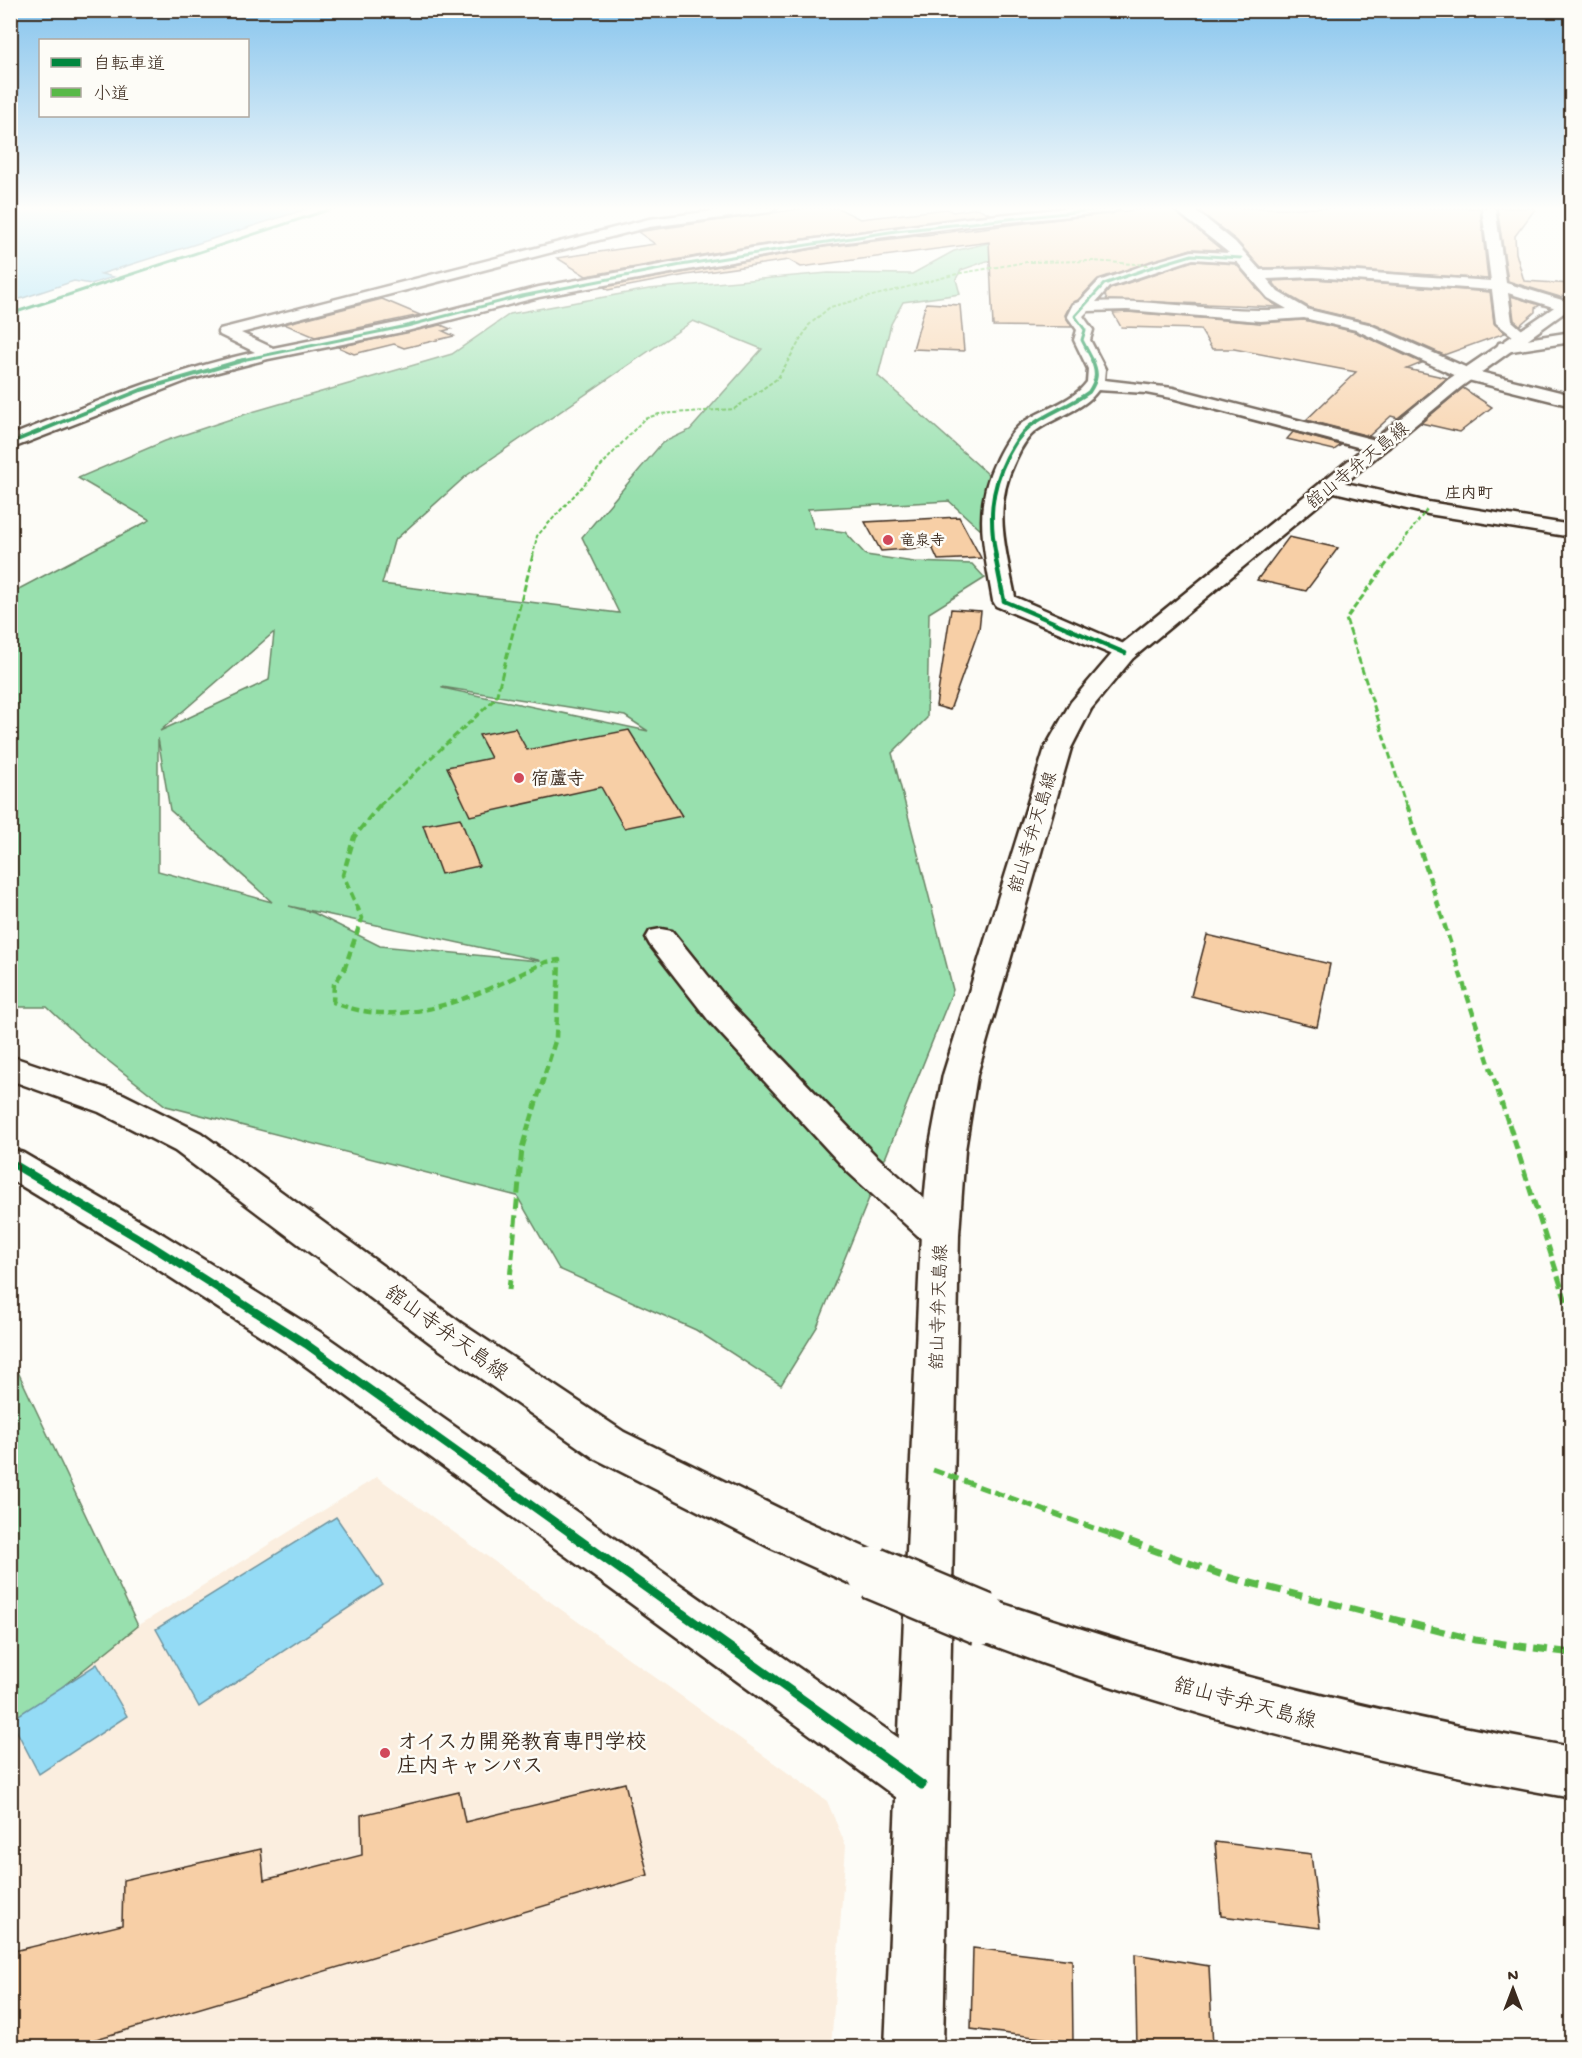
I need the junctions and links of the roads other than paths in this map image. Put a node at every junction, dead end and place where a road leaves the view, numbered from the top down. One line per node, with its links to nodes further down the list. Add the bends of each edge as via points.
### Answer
1 (336, 304): 11 (street, via 226,332)
2 (492, 304): 11 (street, via 410,326)
3 (1082, 304): 7 (street)
4 (1289, 304): 9 (street)
5 (1502, 304): 10 (street, via 1504,323)
6 (1549, 304): 8 (street)
7 (1079, 307): 9 (street, via 1127,305 1260,316); 13 (street, via 1075,316 1084,330 1082,340 1097,373)
8 (1570, 312): 10 (street, 舘山寺弁天島線)
9 (1304, 313): 12 (street, via 1362,327)
10 (1513, 342): 12 (street, 舘山寺弁天島線)
11 (272, 354): 15 (street, via 183,376)
12 (1466, 374): 14 (street); 16 (street, 舘山寺弁天島線)
13 (1095, 385): 16 (street, via 1173,393); 19 (street, via 1082,399 1041,418 1021,434 993,491 994,542 1004,601)
14 (1572, 401)
15 (10, 443)
16 (1380, 447): 17 (street, 舘山寺弁天島線)
17 (1333, 486): 18 (street, via 1428,508); 19 (street, 舘山寺弁天島線)
18 (1572, 531)
19 (1125, 653): 23 (street, 舘山寺弁天島線, via 1080,707 1050,771 960,1075 947,1150)
20 (661, 938): 23 (street, via 722,1015 823,1123)
21 (10, 1067): 24 (street, 舘山寺弁天島線, bridge, via 111,1103 188,1142 447,1334 609,1445 873,1573 1068,1649 1250,1705 1442,1750)
22 (10, 1162): 25 (street, via 306,1344)
23 (940, 1234): 25 (street, 舘山寺弁天島線)
24 (1572, 1773)
25 (922, 1785): 26 (street, 舘山寺弁天島線)
26 (914, 2048)

